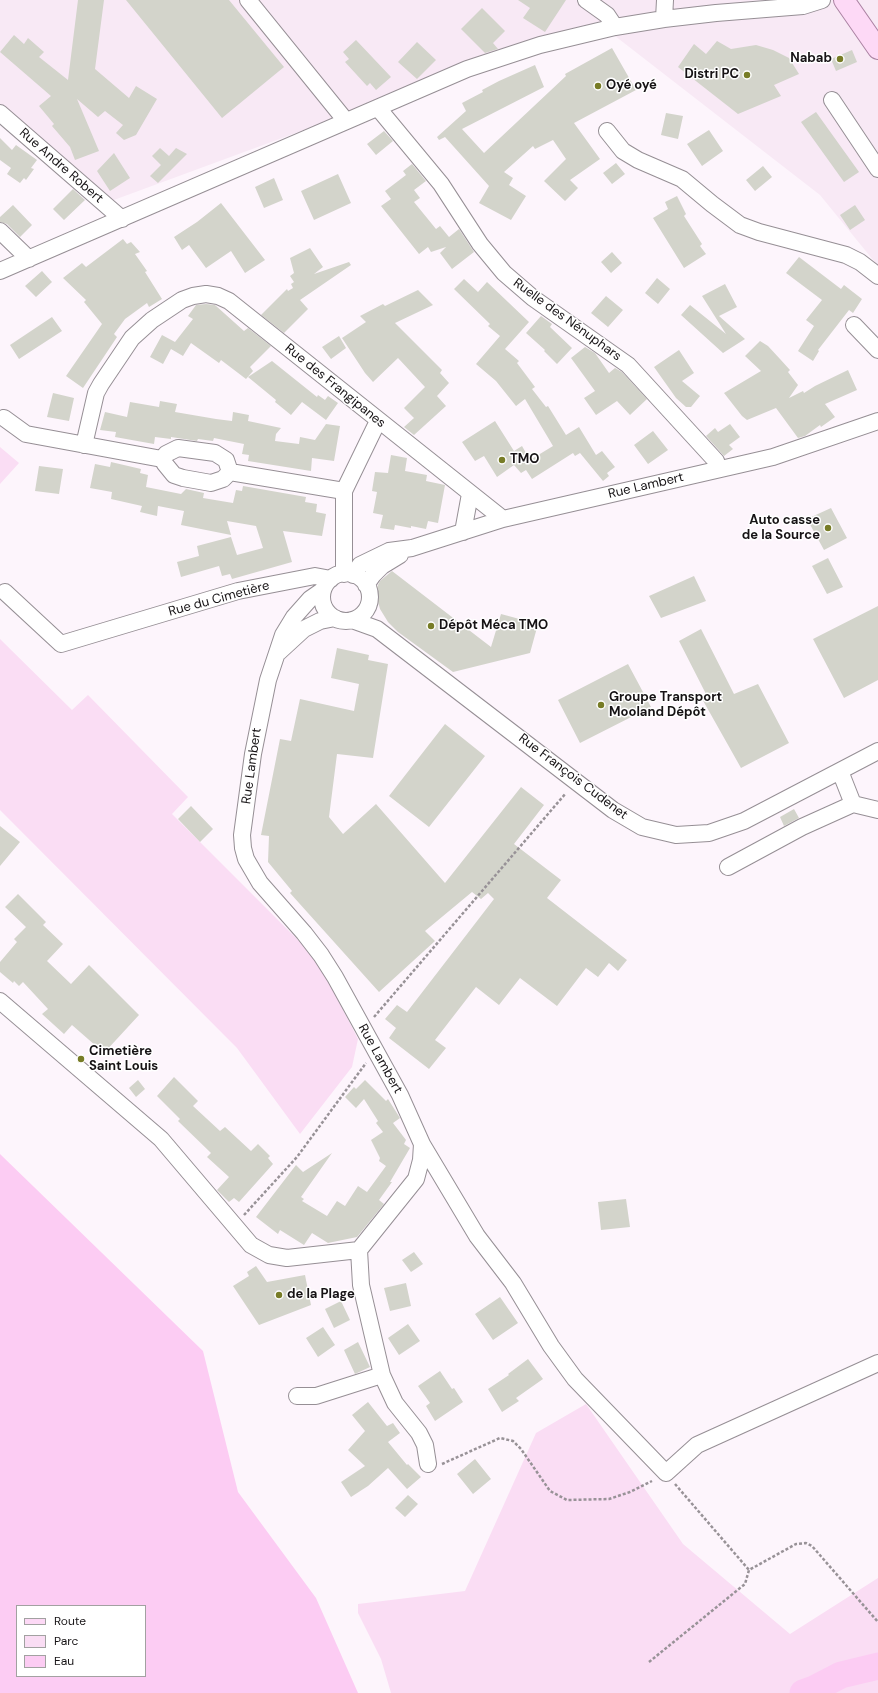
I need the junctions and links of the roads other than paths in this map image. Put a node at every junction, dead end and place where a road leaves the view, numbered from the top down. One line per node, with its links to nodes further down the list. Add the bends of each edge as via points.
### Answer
1 (248, 0): 12 (street)
2 (586, 0): 7 (street, via 607,15)
3 (665, 0): 6 (street)
4 (822, 0): 6 (street, via 808,5)
5 (844, 0): 8 (main road)
6 (664, 19): 7 (street)
7 (615, 27): 10 (street, via 540,45 467,69)
8 (877, 46)
9 (832, 100): 14 (street)
10 (378, 108): 12 (street); 27 (street, Ruelle des Nénuphars, via 441,184 480,244 504,273 533,298 628,365 716,461)
11 (0, 113): 15 (street, Rue Andre Robert)
12 (346, 121): 15 (street)
13 (607, 131): 19 (street, via 623,151 682,179 740,225 846,255)
14 (878, 169)
15 (122, 219): 17 (street)
16 (0, 231): 17 (street)
17 (29, 259): 18 (street)
18 (0, 271)
19 (878, 276)
20 (854, 325): 21 (street)
21 (878, 350)
22 (4, 418): 25 (street, via 26,434)
23 (878, 420): 27 (street, Rue Lambert, via 773,457)
24 (378, 421): 25 (street, Rue des Frangipanes, via 229,301 206,294 182,300 152,320 132,338 99,389); 29 (street); 30 (street, Rue des Frangipanes)
25 (84, 445): 26 (street)
26 (162, 459): 28 (street, via 174,475 183,478 210,483 223,479); 28 (street, via 178,448 215,452 226,460)
27 (719, 469): 31 (street, Rue Lambert)
28 (230, 472): 29 (street)
29 (344, 491): 34 (street)
30 (470, 494): 31 (street, Rue des Frangipanes); 32 (street)
31 (503, 520): 32 (street, Rue Lambert)
32 (463, 532): 33 (street, Rue Lambert)
33 (412, 548): 34 (street, Rue Lambert, via 374,556); 35 (street, Rue Lambert, via 382,566)
34 (338, 579): 35 (street, via 361,579); 36 (street, Rue du Cimetière, via 315,576 238,591 61,644); 38 (street, via 322,598 328,613); 41 (street, Rue Lambert, via 310,599 294,617 283,635)
35 (366, 585): 37 (street)
36 (4, 592)
37 (369, 602): 39 (street, via 360,617); 40 (street)
38 (334, 618): 39 (street); 41 (street, Rue Lambert, via 320,621 304,629)
39 (352, 620): 40 (street, Rue François Cudenet)
40 (377, 629): 43 (street, Rue François Cudenet, via 613,810 642,827 676,835 709,833 744,821)
41 (277, 655): 48 (street, Rue Lambert, via 268,680 255,740 242,835 243,848 260,883 320,955 400,1095)
42 (878, 751): 43 (street, Rue François Cudenet)
43 (840, 771): 44 (street)
44 (852, 804): 45 (street); 46 (street, via 802,827)
45 (878, 810)
46 (728, 867)
47 (0, 1001): 49 (street, via 161,1139 251,1245 269,1255 287,1258)
48 (422, 1144): 49 (street, Rue Lambert, via 416,1179); 50 (street, via 477,1236 513,1283 555,1352 575,1379 666,1473 697,1445)
49 (360, 1250): 51 (street, via 361,1285)
50 (878, 1363)
51 (382, 1375): 52 (street, via 316,1396); 53 (street, via 395,1403 419,1433 425,1445)
52 (296, 1396)
53 (428, 1464)

